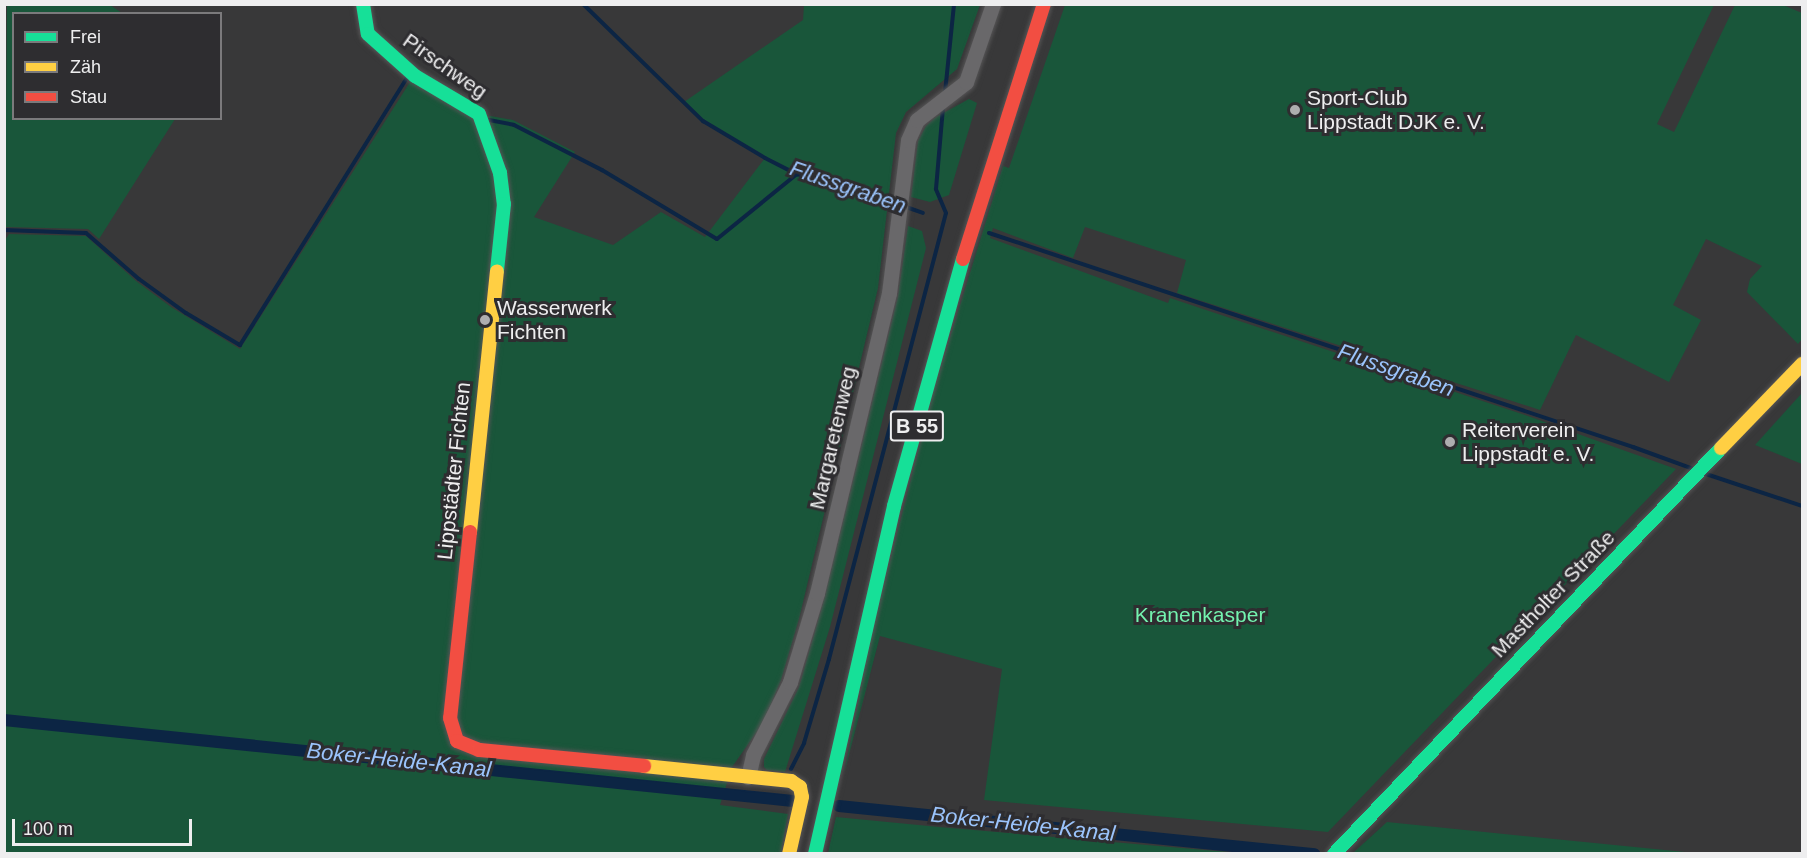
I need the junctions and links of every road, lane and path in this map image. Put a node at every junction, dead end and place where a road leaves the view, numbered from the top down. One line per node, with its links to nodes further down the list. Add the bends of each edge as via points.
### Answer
1 (363, 4): 5 (street, Pirschweg, via 368,34 415,76 480,114 500,173)
2 (993, 4): 9 (street, Margaretenweg, via 966,82 917,120 908,140 889,293 817,593 790,682 753,755)
3 (1030, 4): 7 (street, B 55, via 952,251 882,504)
4 (1044, 4): 13 (street, B 55, via 964,255 894,506)
5 (504, 204): 9 (street, Lippstädter Fichten, via 450,718 456,741 478,750)
6 (1803, 364): 10 (street, Mastholter Straße)
7 (846, 653)
8 (824, 751): 12 (street)
9 (748, 777): 11 (street, via 791,781 800,787 802,797)
10 (1338, 849)
11 (789, 854)
12 (802, 854)
13 (815, 854)

